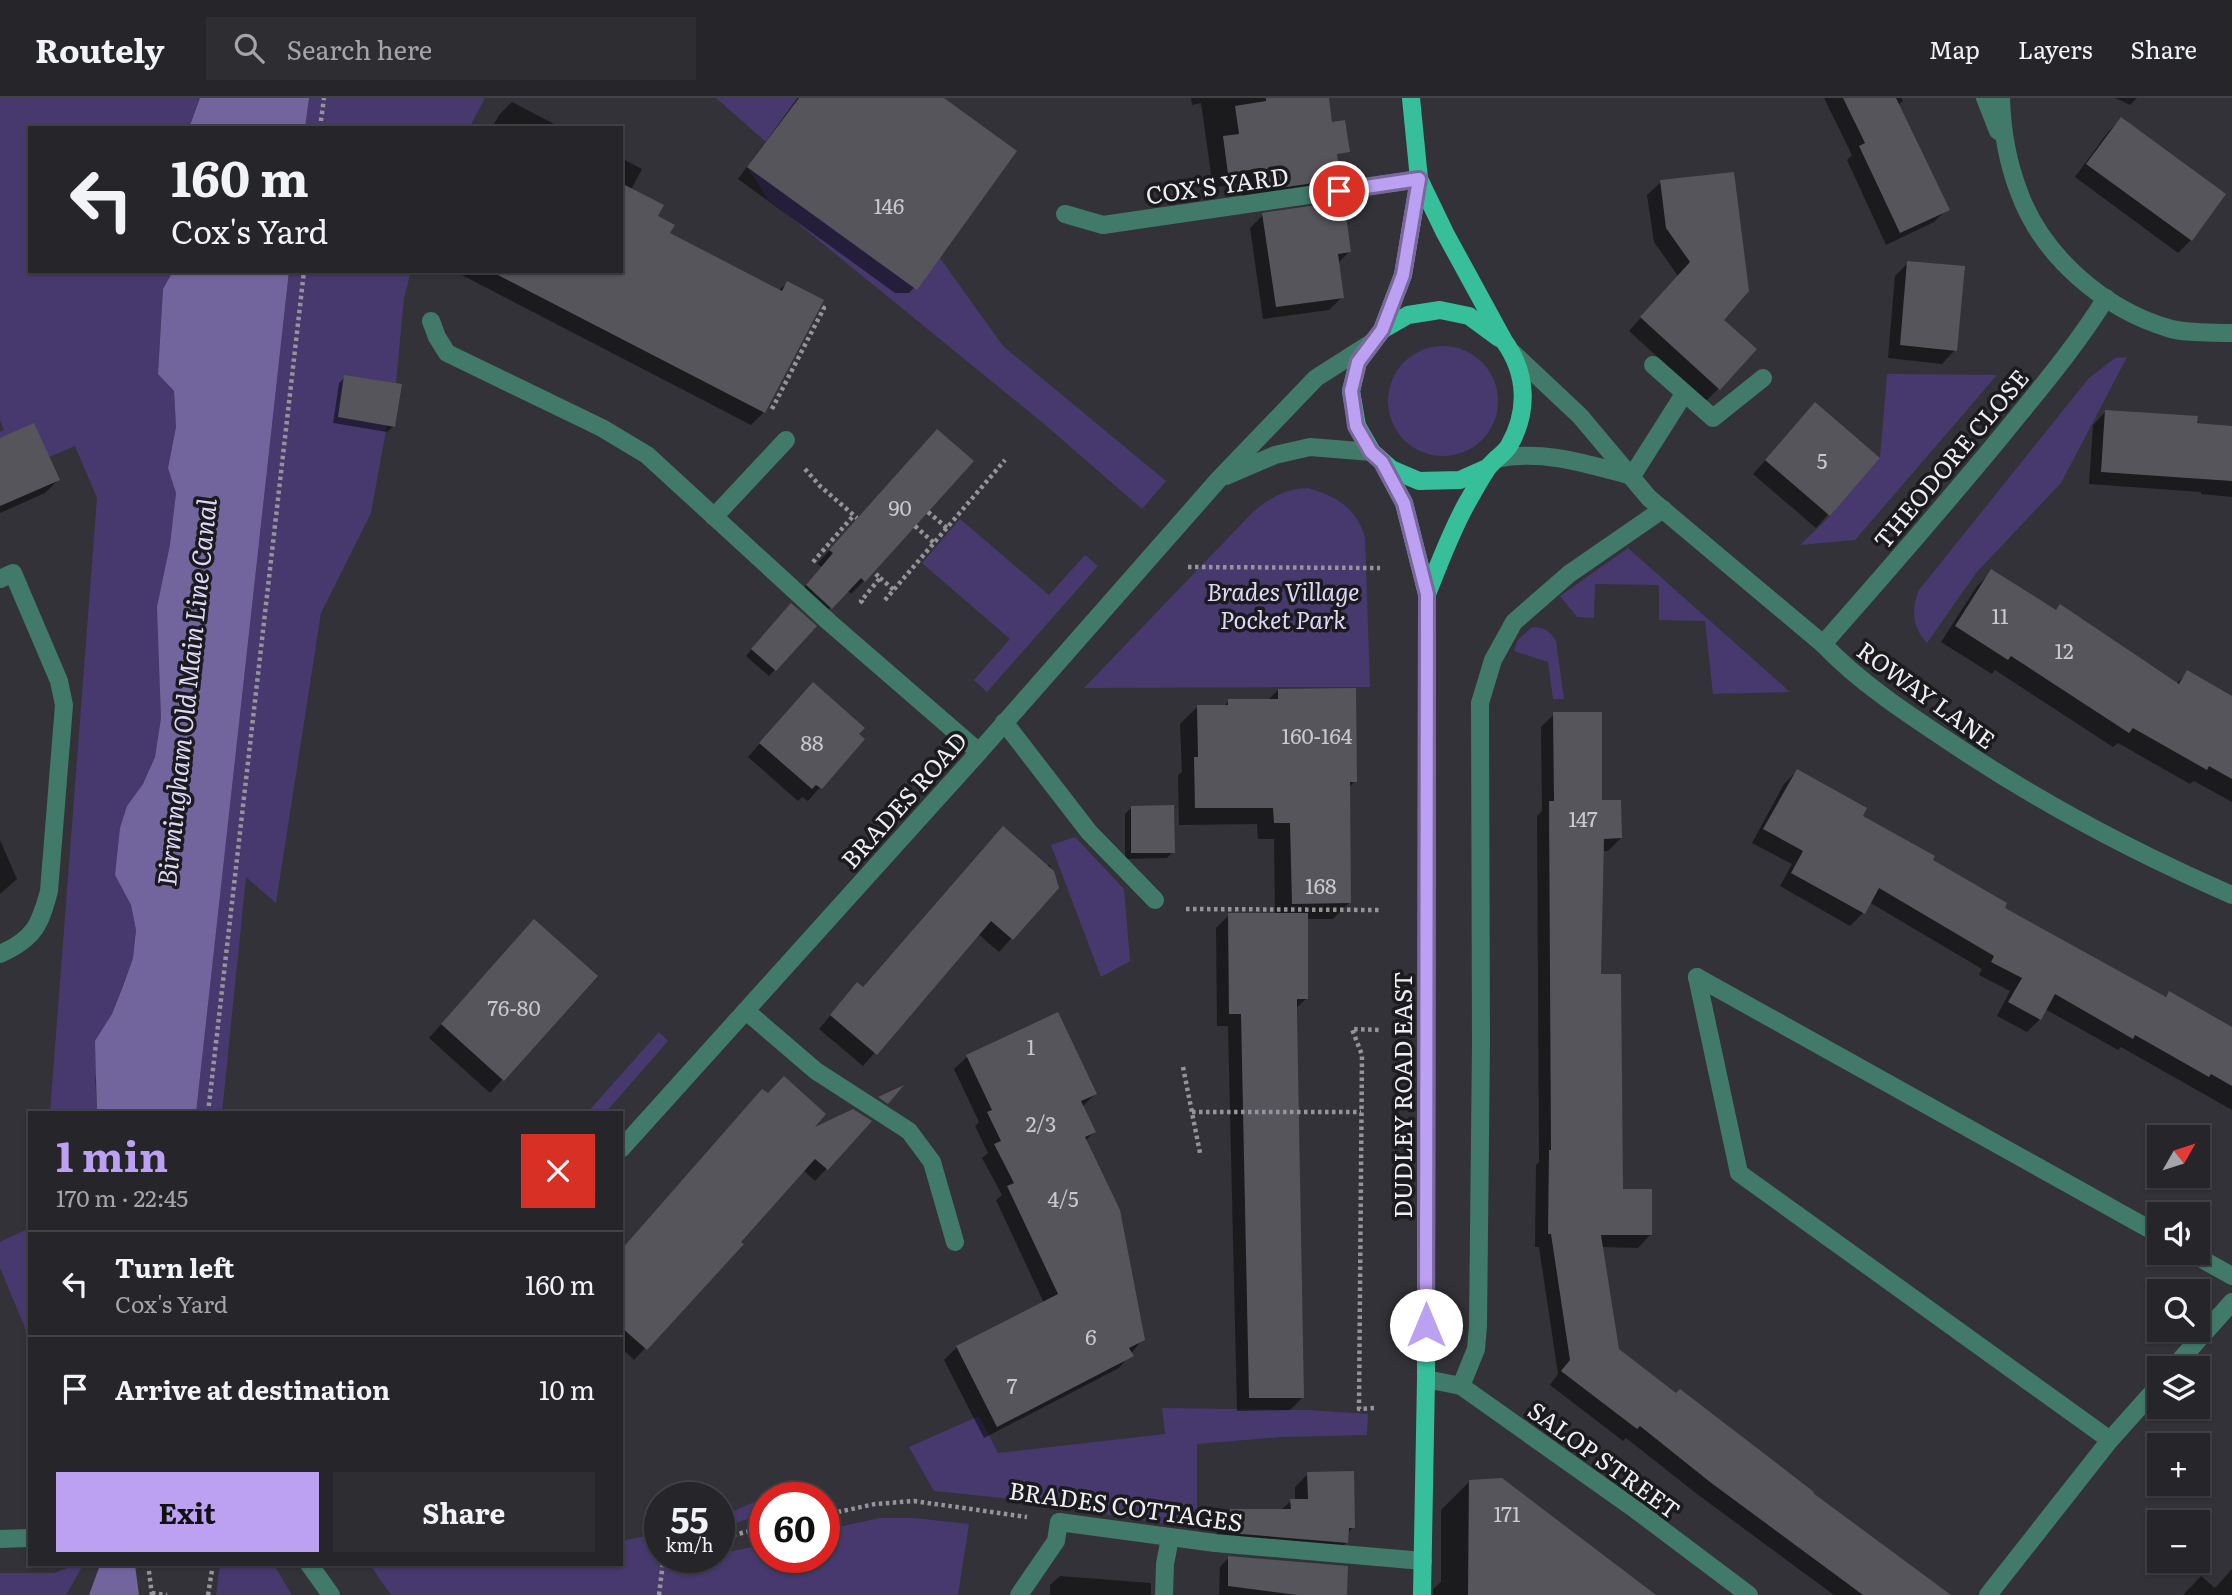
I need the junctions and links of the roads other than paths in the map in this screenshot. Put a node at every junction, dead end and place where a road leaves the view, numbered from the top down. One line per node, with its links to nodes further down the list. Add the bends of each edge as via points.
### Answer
1 (1411, 98): 5 (main road, DUDLEY ROAD EAST)
2 (1985, 98): 4 (street)
3 (2001, 98): 4 (street)
4 (2010, 162): 7 (street, via 2019,194 2042,236 2080,279)
5 (1419, 179): 6 (street, COX'S YARD, via 1103,225); 10 (main road, DUDLEY ROAD EAST, via 1403,275); 11 (main road, DUDLEY ROAD EAST)
6 (1065, 214)
7 (2106, 298): 9 (street, via 2169,329); 24 (street, THEODORE CLOSE, via 2040,389)
8 (431, 321): 21 (street, via 447,353 602,428 647,455)
9 (2232, 333)
10 (1378, 335): 11 (main road, via 1408,315 1440,310 1469,316); 16 (main road, DUDLEY ROAD EAST, via 1358,362 1351,391 1356,426); 19 (street, BRADES ROAD, via 1316,378)
11 (1508, 347): 17 (main road, DUDLEY ROAD EAST, via 1519,367 1524,397 1521,421 1507,448); 18 (street, ROWAY LANE, via 1580,416)
12 (1653, 365): 14 (street)
13 (1763, 378): 14 (street, via 1713,418)
14 (1684, 394): 18 (street)
15 (786, 440): 21 (street)
16 (1377, 457): 17 (main road, via 1419,481 1460,480); 19 (street, BRADES ROAD, via 1310,447 1275,455); 23 (main road, DUDLEY ROAD EAST, via 1404,503)
17 (1492, 463): 18 (street, via 1529,454 1565,458); 23 (main road, DUDLEY ROAD EAST, via 1453,527)
18 (1632, 476): 20 (street, ROWAY LANE)
19 (1219, 479): 25 (street, BRADES ROAD)
20 (1663, 509): 24 (street, ROWAY LANE); 39 (street, via 1569,574 1514,622 1493,660 1480,703 1478,1326 1476,1349)
21 (714, 517): 26 (street)
22 (0, 579): 29 (street, via 13,573 59,681 64,705 49,891 43,915 32,935)
23 (1427, 594): 38 (main road, DUDLEY ROAD EAST)
24 (1823, 644): 27 (street, ROWAY LANE, via 1842,664 1920,723 2015,786 2096,831)
25 (1004, 722): 26 (street, BRADES ROAD); 28 (street, via 1089,832)
26 (979, 752): 30 (street, BRADES ROAD)
27 (2232, 895)
28 (1155, 900)
29 (0, 954)
30 (746, 1010): 31 (street, BRADES ROAD); 33 (street, via 816,1071 909,1131 932,1162)
31 (623, 1147)
32 (2147, 1229): 41 (street, via 1698,977 1739,1173)
33 (955, 1242)
34 (2210, 1264): 35 (street)
35 (2232, 1276)
36 (2232, 1302): 37 (street)
37 (2184, 1356)
38 (1426, 1379): 39 (street, SALOP STREET); 45 (main road, DUDLEY ROAD EAST)
39 (1461, 1386): 51 (street, SALOP STREET)
40 (2147, 1399): 41 (street)
41 (2110, 1440): 52 (street)
42 (28, 1538): 44 (street)
43 (1170, 1538): 45 (street, BRADES COTTAGES); 48 (street, BRADES COTTAGES, via 1059,1522 1056,1541); 49 (street)
44 (0, 1539)
45 (1423, 1561): 50 (main road, DUDLEY ROAD EAST)
46 (310, 1566): 47 (street)
47 (331, 1595)
48 (1020, 1595)
49 (1164, 1595)
50 (1422, 1595)
51 (1749, 1595)
52 (1988, 1595)

